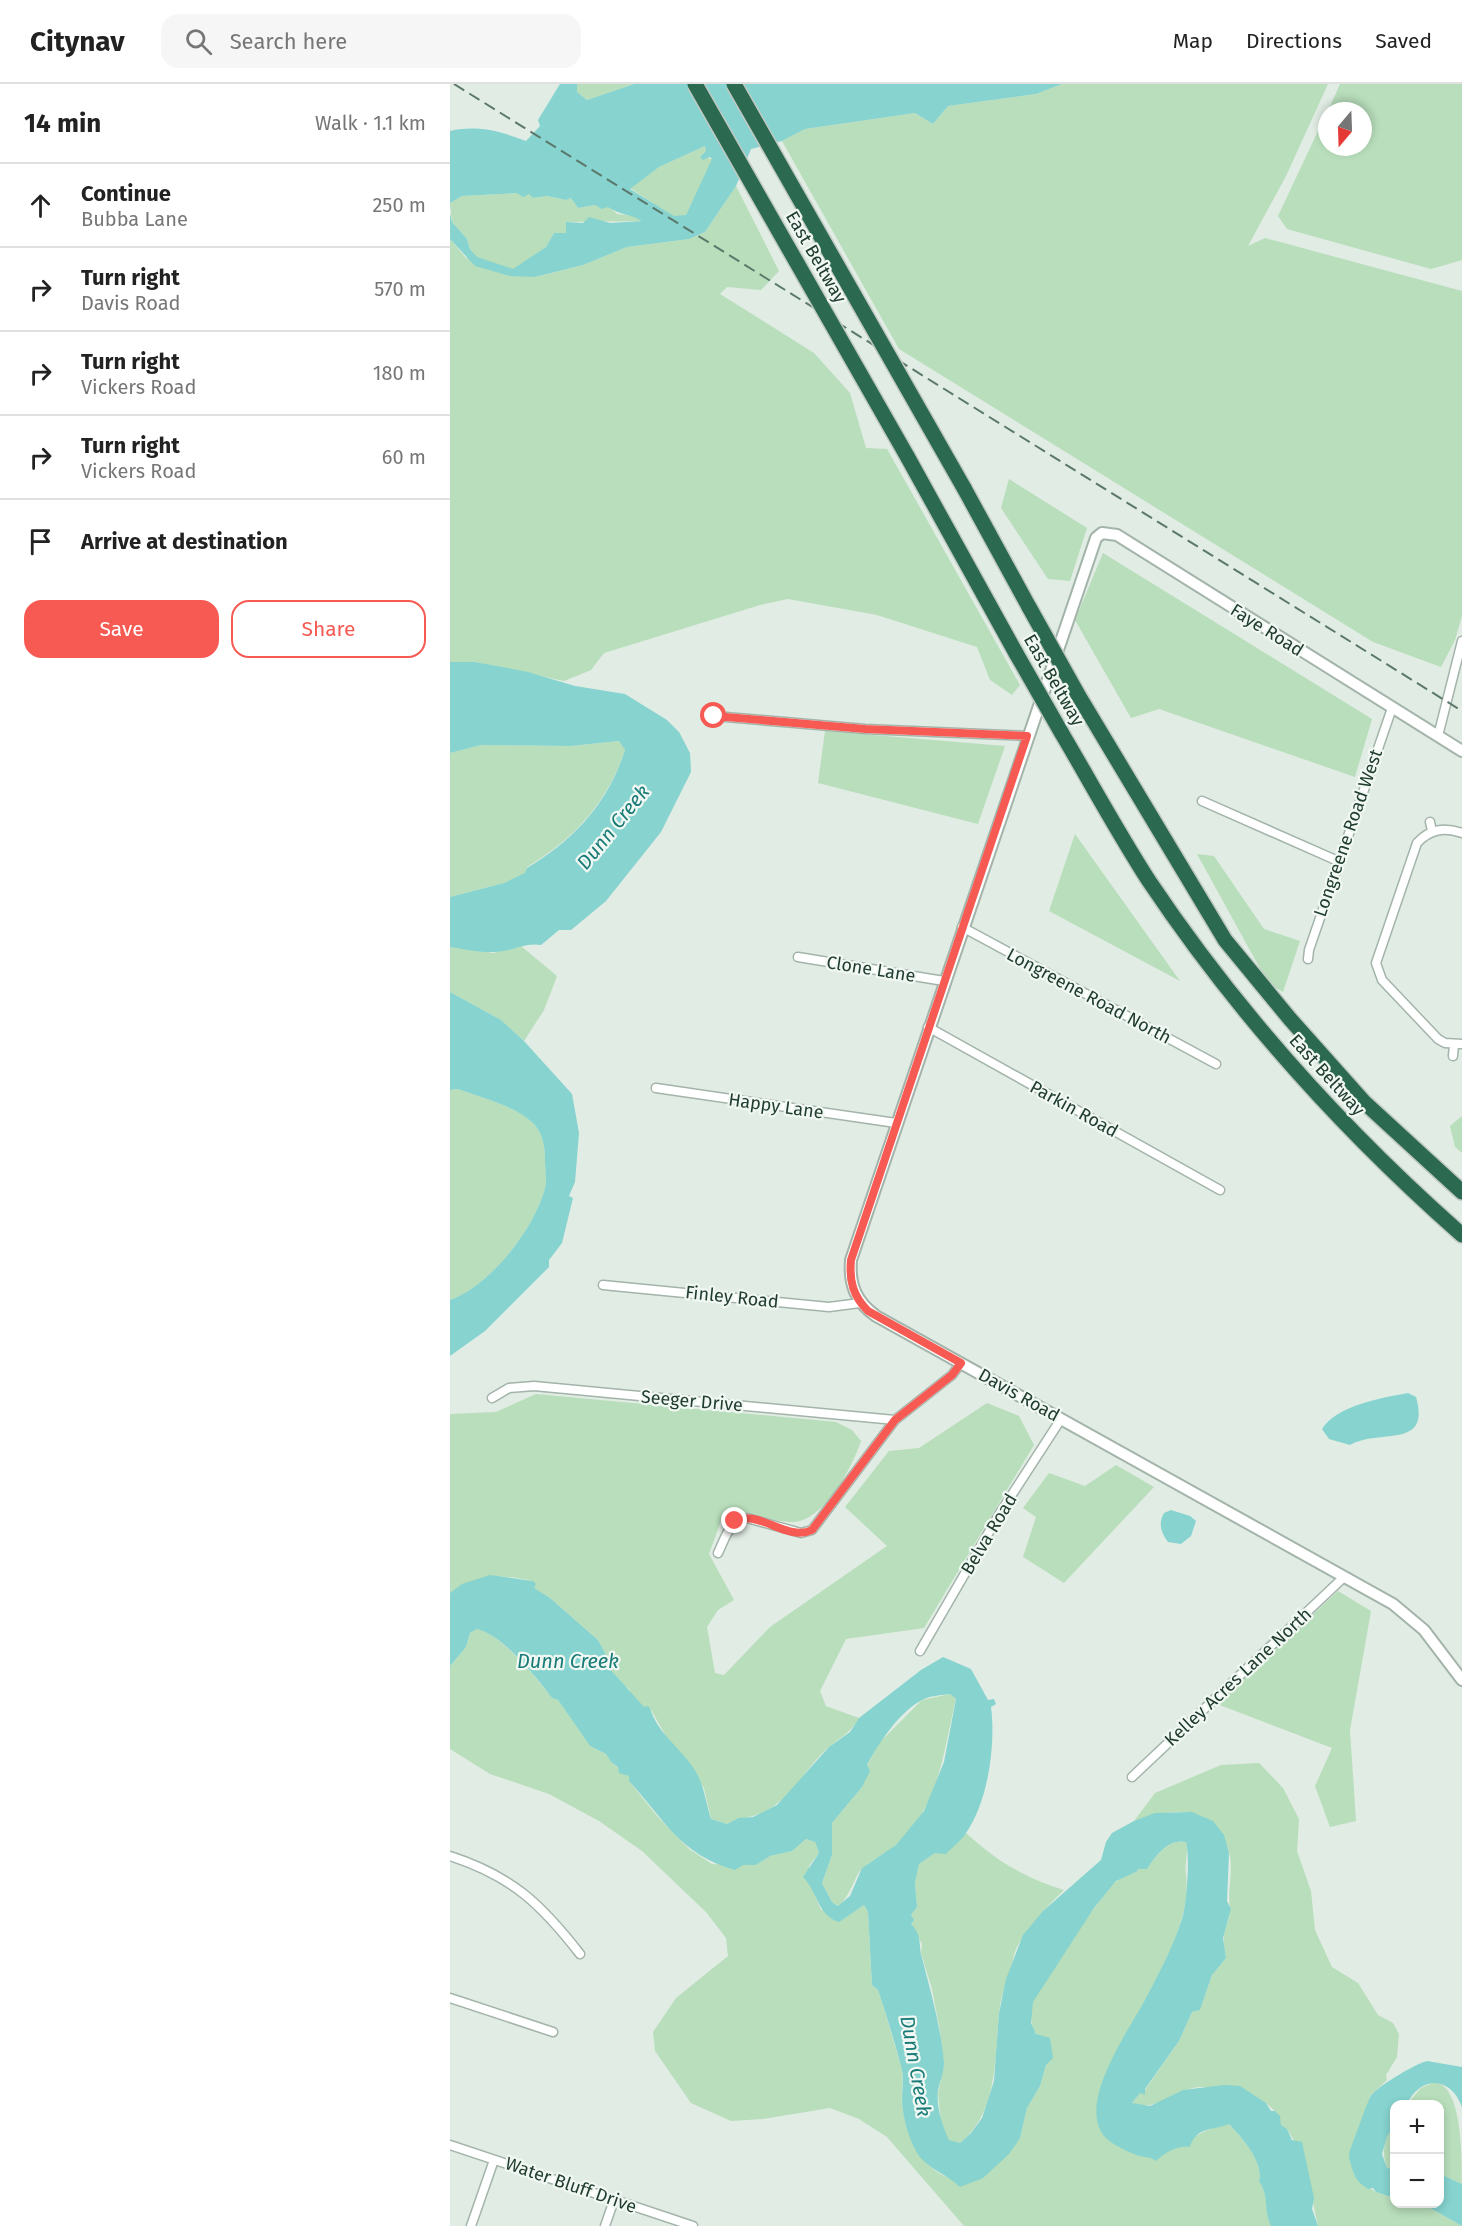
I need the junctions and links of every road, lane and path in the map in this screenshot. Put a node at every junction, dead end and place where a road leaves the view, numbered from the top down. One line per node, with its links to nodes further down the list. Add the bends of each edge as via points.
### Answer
1 (695, 84): 26 (highway, East Beltway, bridge, via 1060,732 1149,880 1224,986 1304,1083 1392,1174)
2 (734, 84): 25 (highway, East Beltway, bridge, via 1077,693 1225,940 1364,1102)
3 (1461, 647): 7 (street)
4 (1392, 708): 6 (street, Faye Road, via 1109,532 1096,538 1085,565); 7 (street, Faye Road); 13 (street, Longreene Road West)
5 (714, 716): 6 (street, via 865,729)
6 (1027, 736): 14 (street)
7 (1438, 736): 8 (street, Faye Road)
8 (1462, 751)
9 (1202, 801): 13 (street)
10 (1430, 822): 11 (street)
11 (1432, 831): 12 (street); 19 (street, via 1423,836 1412,852 1376,963 1382,980 1438,1039)
12 (1462, 833)
13 (1338, 861): 16 (street, Longreene Road West)
14 (962, 927): 17 (street); 21 (street, Longreene Road North)
15 (798, 957): 17 (street, Clone Lane)
16 (1308, 959)
17 (944, 981): 18 (street)
18 (928, 1028): 23 (street); 24 (street, Parkin Road)
19 (1458, 1044): 20 (street)
20 (1453, 1056)
21 (1216, 1064)
22 (656, 1088): 23 (street, Happy Lane)
23 (896, 1123): 28 (street, via 851,1260 850,1281)
24 (1220, 1190)
25 (1462, 1192)
26 (1462, 1235)
27 (603, 1284): 28 (street, Finley Road, via 829,1306)
28 (860, 1303): 29 (street, Davis Road, via 876,1316)
29 (961, 1363): 31 (street, Davis Road); 32 (street, via 952,1375)
30 (492, 1398): 32 (street, Seeger Drive, via 509,1388 534,1386)
31 (1061, 1419): 34 (street, Davis Road); 35 (street, Belva Road, via 1000,1513)
32 (895, 1420): 33 (street, via 812,1530 801,1533 740,1519)
33 (718, 1553)
34 (1344, 1577): 36 (street, Davis Road, via 1415,1620); 37 (street, Kelley Acres Lane North)
35 (920, 1651)
36 (1462, 1680)
37 (1132, 1777)
38 (450, 1856): 39 (street, via 498,1874 526,1892 551,1916)
39 (580, 1954)
40 (450, 1998): 41 (street)
41 (553, 2032)
42 (450, 2145): 43 (street, Water Bluff Drive)
43 (494, 2160): 44 (street, Water Bluff Drive); 45 (street)
44 (614, 2200): 46 (street); 47 (street, Water Bluff Drive)
45 (471, 2226)
46 (605, 2226)
47 (693, 2226)

